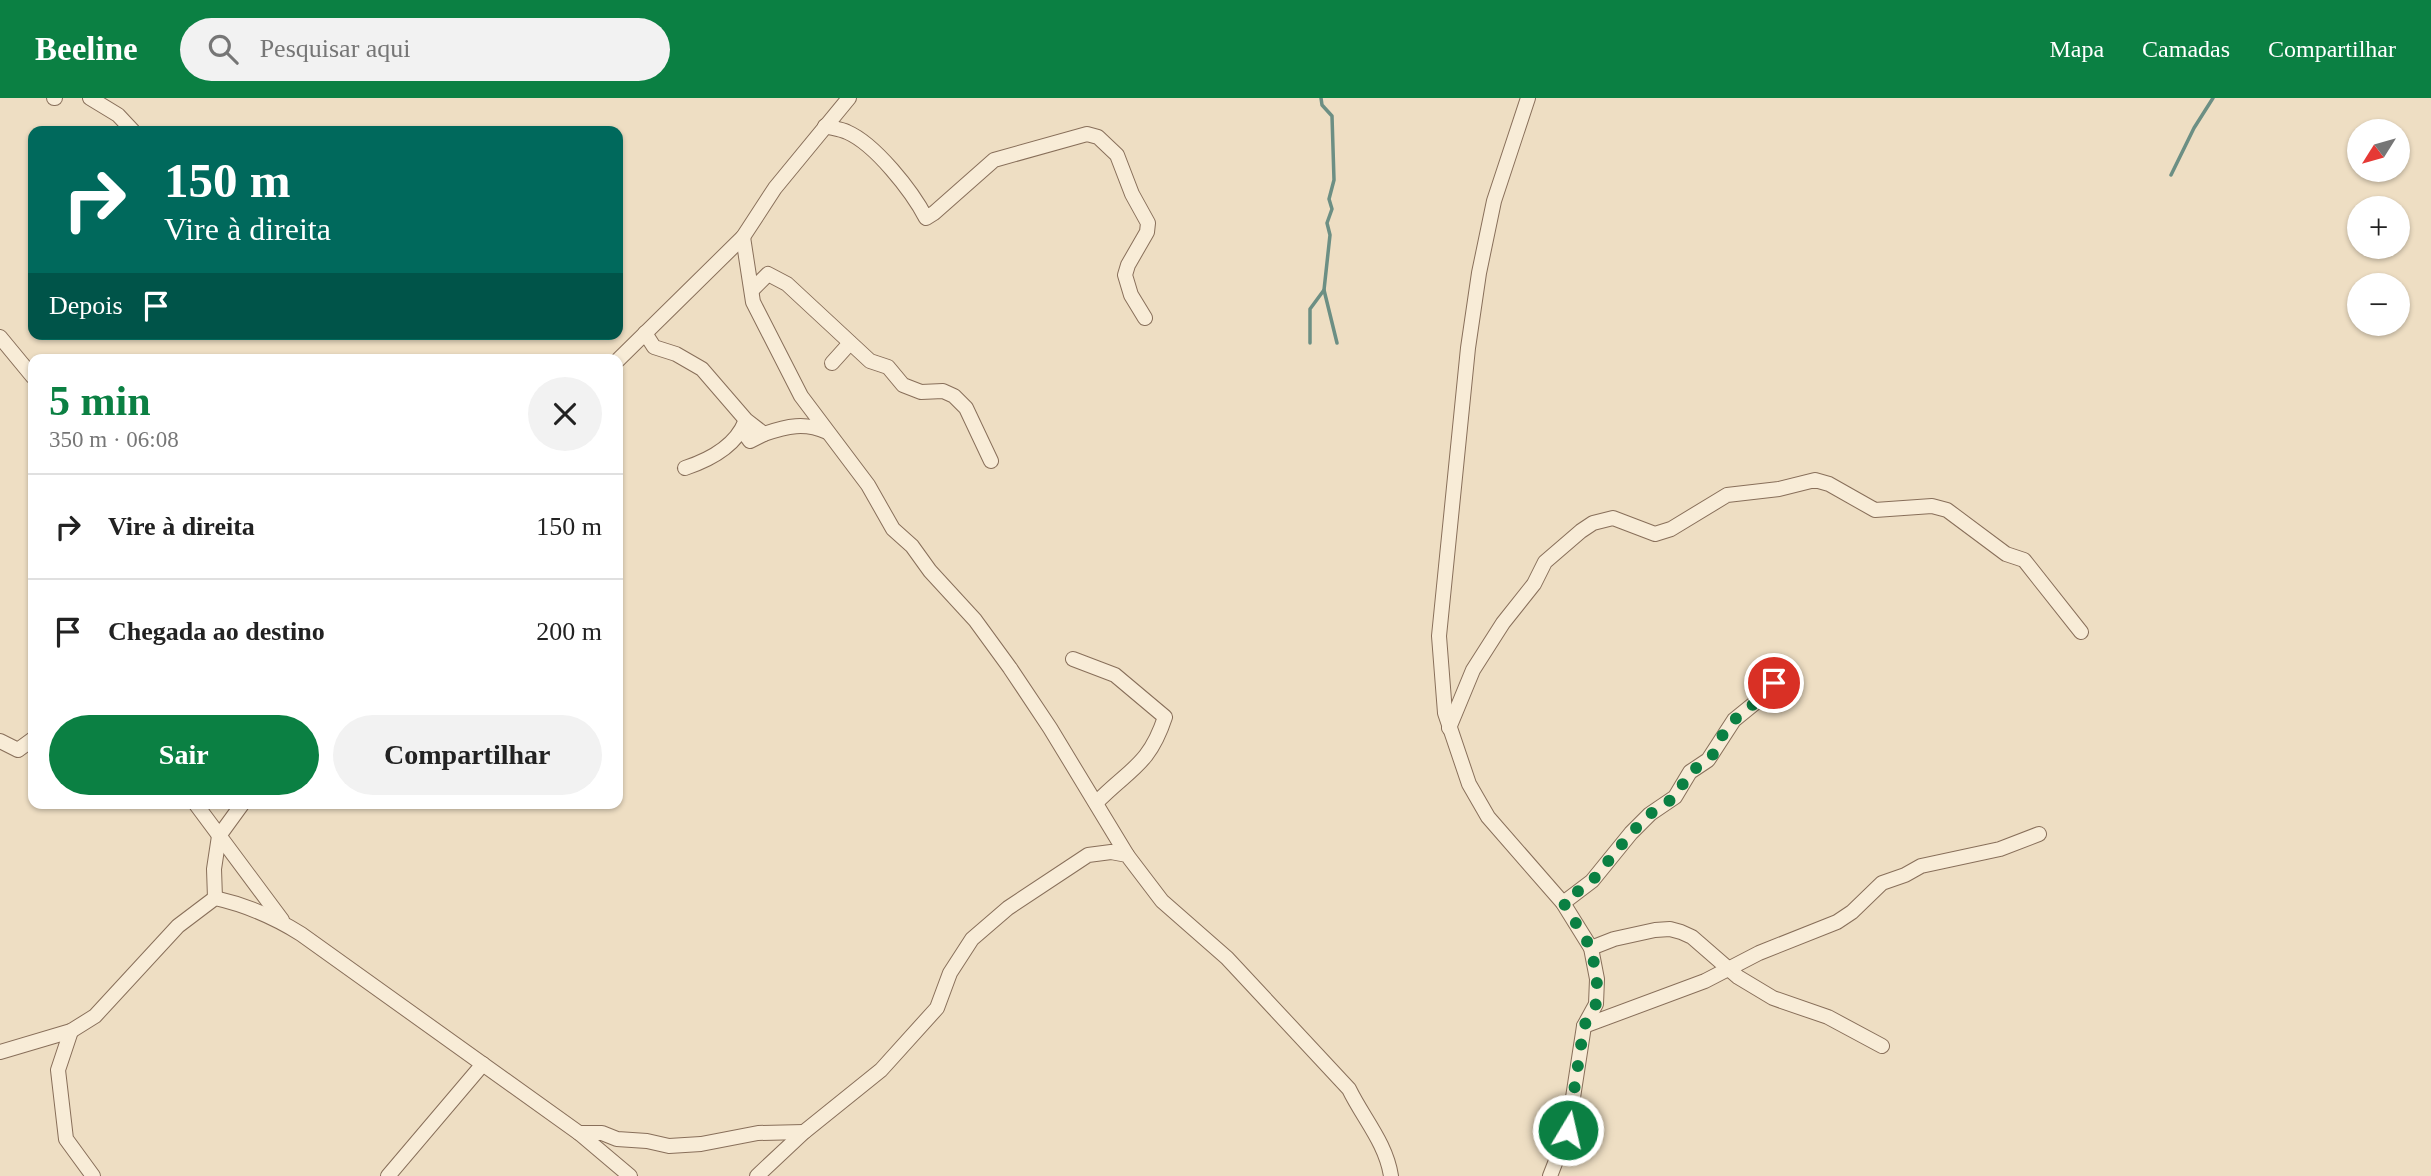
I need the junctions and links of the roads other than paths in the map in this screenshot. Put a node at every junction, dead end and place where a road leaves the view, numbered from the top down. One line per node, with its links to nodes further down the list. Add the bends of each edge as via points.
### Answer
1 (90, 98): 4 (street)
2 (849, 98): 5 (street)
3 (1528, 98): 24 (street, via 1494,201 1468,348 1439,636)
4 (128, 126)
5 (825, 126): 6 (street); 10 (street, via 849,132 873,151 909,189 926,218 993,160 1087,134 1098,136 1117,155 1148,223 1125,275)
6 (743, 237): 7 (street); 12 (street)
7 (746, 263): 8 (street); 9 (street)
8 (768, 274): 9 (street); 13 (street, via 787,284)
9 (753, 289): 18 (street, via 753,302 801,396)
10 (1145, 318)
11 (0, 337): 16 (street)
12 (640, 338): 14 (street); 17 (street, via 702,369)
13 (850, 343): 15 (street); 19 (street, via 910,389 954,396 966,408)
14 (623, 355)
15 (832, 363)
16 (28, 371)
17 (744, 425): 18 (street, via 750,441 803,425); 20 (street, via 710,460)
18 (831, 434): 27 (street, via 868,485 892,529 975,620 1010,668)
19 (991, 461)
20 (685, 468)
21 (2081, 632): 24 (street, via 2025,560 2006,554 1947,510 1932,506 1875,510 1815,480 1727,495 1655,534 1613,518 1581,531 1545,562 1503,623 1473,670)
22 (1073, 659): 27 (street, via 1115,675 1165,717 1158,740 1141,764)
23 (1774, 683): 34 (street, via 1734,720 1715,752 1690,772 1675,797 1650,814 1592,881)
24 (1449, 728): 34 (street, via 1469,785 1488,817)
25 (0, 741): 26 (street, via 18,750)
26 (28, 743)
27 (1096, 803): 32 (street)
28 (199, 809): 31 (street)
29 (239, 809): 31 (street)
30 (2039, 834): 37 (street, via 2000,849 1921,866 1882,883 1837,922)
31 (219, 836): 33 (street); 35 (street)
32 (1127, 855): 43 (street, via 1088,855 990,923 956,963 937,1009 876,1074); 49 (street, via 1162,901 1227,958 1349,1089 1374,1130)
33 (215, 898): 35 (street, via 243,904); 39 (street, via 178,926 95,1016)
34 (1563, 902): 36 (street)
35 (285, 924): 42 (street)
36 (1591, 948): 37 (street, via 1670,929 1692,937); 38 (street, via 1596,1004)
37 (1728, 968): 38 (street, via 1706,981); 40 (street, via 1773,998 1828,1017)
38 (1584, 1026): 50 (street, via 1568,1130)
39 (71, 1031): 41 (street); 45 (street, via 58,1070 66,1139)
40 (1882, 1046)
41 (0, 1052)
42 (483, 1064): 44 (street); 46 (street)
43 (804, 1132): 44 (street, via 758,1133 669,1146); 48 (street)
44 (579, 1133): 47 (street)
45 (93, 1176)
46 (388, 1176)
47 (630, 1176)
48 (757, 1176)
49 (1391, 1176)
50 (1550, 1176)

